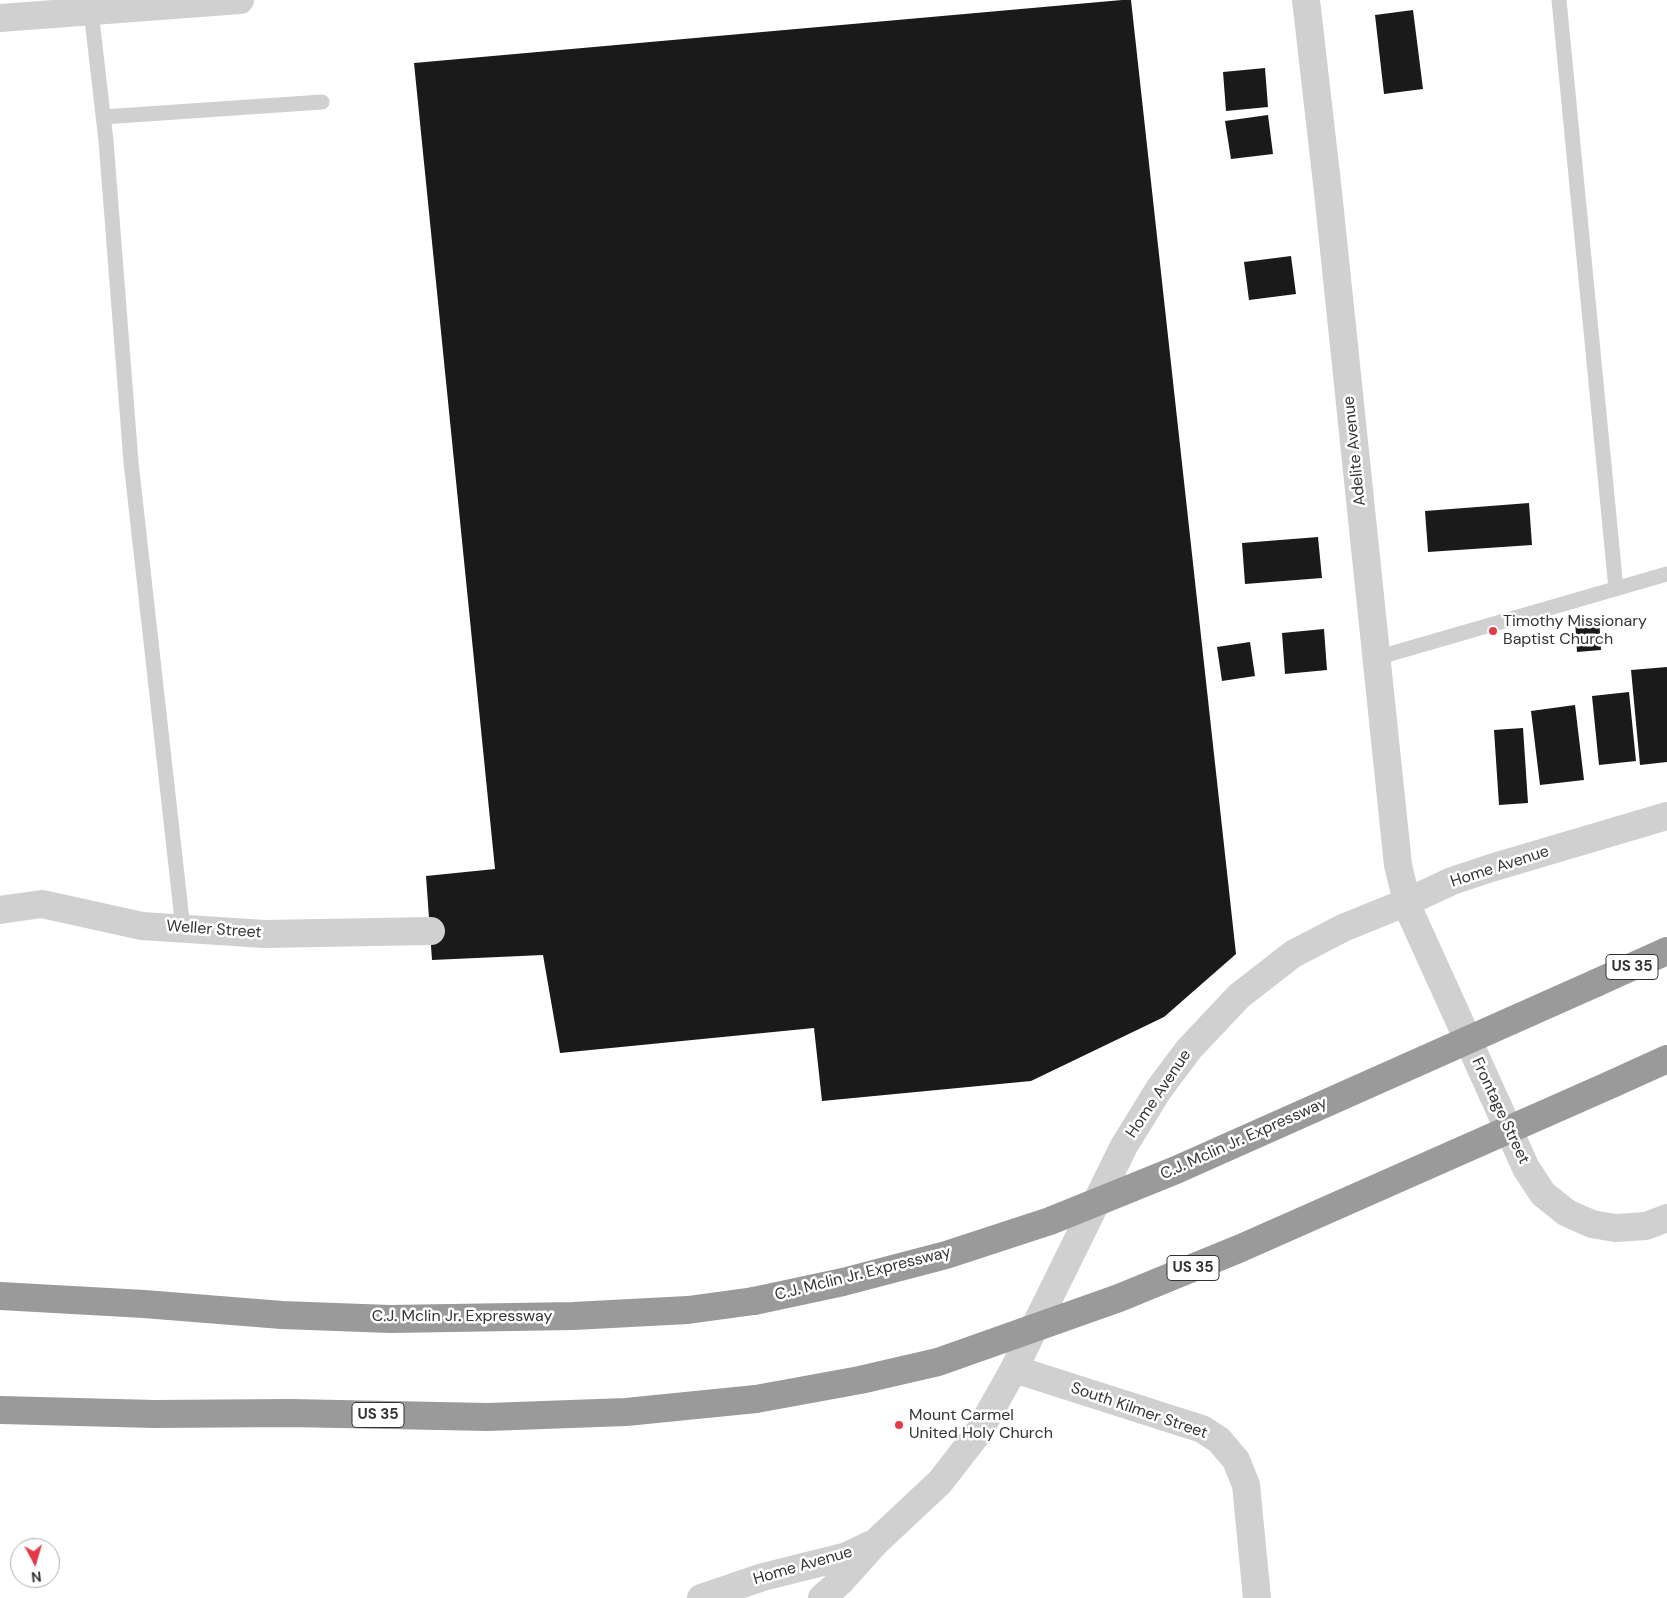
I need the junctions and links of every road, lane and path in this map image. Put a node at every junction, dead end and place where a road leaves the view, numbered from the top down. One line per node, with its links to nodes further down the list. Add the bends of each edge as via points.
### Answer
1 (240, 0): 4 (street)
2 (1306, 0): 11 (street, Adelite Avenue)
3 (1559, 0): 10 (lane)
4 (118, 4): 5 (street)
5 (91, 11): 6 (street); 8 (lane)
6 (0, 18)
7 (322, 102): 8 (lane)
8 (103, 117): 15 (lane, via 131,462)
9 (1667, 574): 10 (lane)
10 (1616, 589): 11 (lane)
11 (1376, 658): 13 (street, Adelite Avenue, via 1398,864)
12 (1667, 816): 13 (street, Home Avenue, via 1491,868)
13 (1406, 902): 19 (street, Frontage Street, via 1526,1168 1543,1194 1567,1213 1592,1224 1616,1228 1646,1226); 21 (street, Home Avenue, via 1343,928 1293,954 1239,996 1189,1048 1158,1089 1124,1146)
14 (0, 910): 15 (street, Weller Street, via 42,904 142,926)
15 (183, 929): 16 (street, Weller Street, via 264,934)
16 (431, 931)
17 (1667, 951): 20 (highway, C.J. Mclin Jr. Expressway / US 35, bridge, via 1176,1170 1050,1221 946,1255 754,1301 688,1310 573,1316 390,1319)
18 (1667, 1059): 22 (highway, US 35, bridge, via 1241,1248 1119,1298 938,1362 860,1380 756,1399 626,1412 488,1417)
19 (1667, 1218)
20 (0, 1296)
21 (1014, 1369): 23 (street, Home Avenue, via 978,1433 940,1482); 26 (street, South Kilmer Street, via 1202,1429 1219,1440 1236,1460 1246,1484)
22 (0, 1410)
23 (876, 1542): 24 (street, Home Avenue, via 847,1556 764,1577); 25 (street, Home Avenue)
24 (701, 1598)
25 (822, 1598)
26 (1257, 1598)

